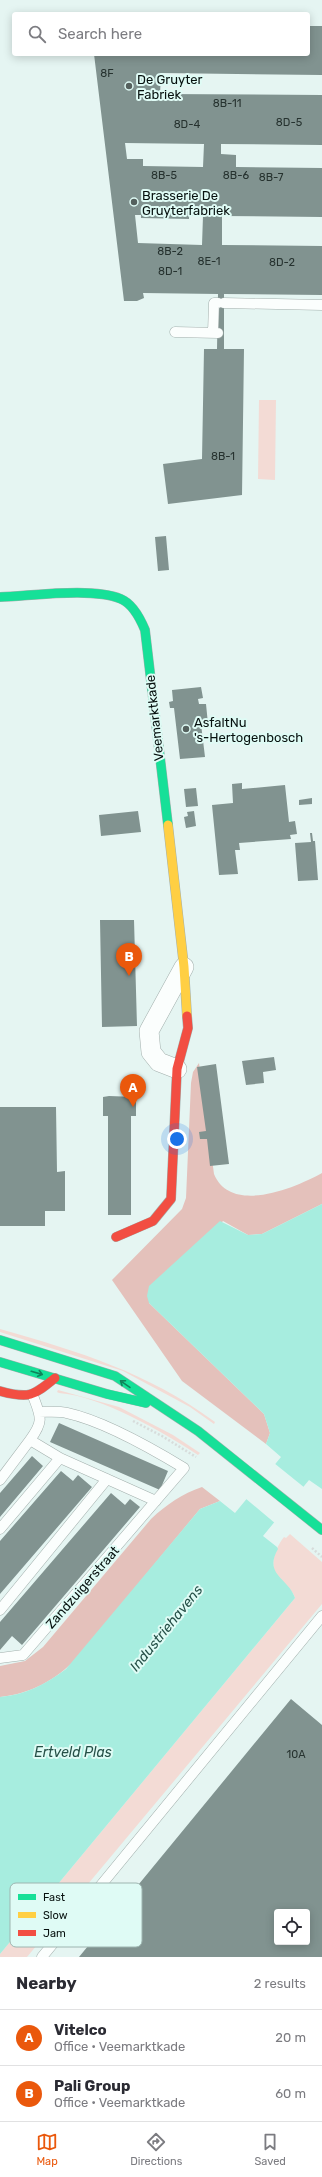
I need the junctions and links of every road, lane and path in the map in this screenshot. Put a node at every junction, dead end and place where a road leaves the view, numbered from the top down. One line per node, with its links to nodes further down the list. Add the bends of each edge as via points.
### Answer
1 (322, 305): 2 (lane, via 214,303 215,333)
2 (175, 332)
3 (0, 597): 4 (street, Veemarktkade, via 103,595 121,599 142,620)
4 (184, 967): 5 (street, Veemarktkade, via 188,1028); 5 (street, via 149,1031 151,1052 159,1062)
5 (177, 1069): 6 (street, Veemarktkade, via 171,1198 153,1221)
6 (116, 1237)
7 (0, 1340): 12 (street, one-way to 7, via 115,1376)
8 (0, 1362): 9 (street, one-way to 9)
9 (55, 1378): 11 (street); 12 (street)
10 (0, 1391): 11 (street, via 24,1398)
11 (33, 1396): 13 (lane)
12 (157, 1406): 20 (street, via 198,1431)
13 (40, 1412): 14 (lane, via 40,1427); 18 (lane, Zandzuigerstraat, via 67,1413 98,1424 184,1468)
14 (30, 1440): 15 (lane); 17 (lane)
15 (60, 1458): 16 (lane); 19 (lane)
16 (107, 1479): 18 (lane); 21 (lane)
17 (0, 1480)
18 (156, 1501): 23 (lane, Zandzuigerstraat, via 24,1655)
19 (0, 1529)
20 (322, 1530)
21 (0, 1610)
22 (322, 1616): 24 (lane)
23 (0, 1658)
24 (103, 1883)
25 (50, 1947): 26 (lane)
26 (42, 1957)

